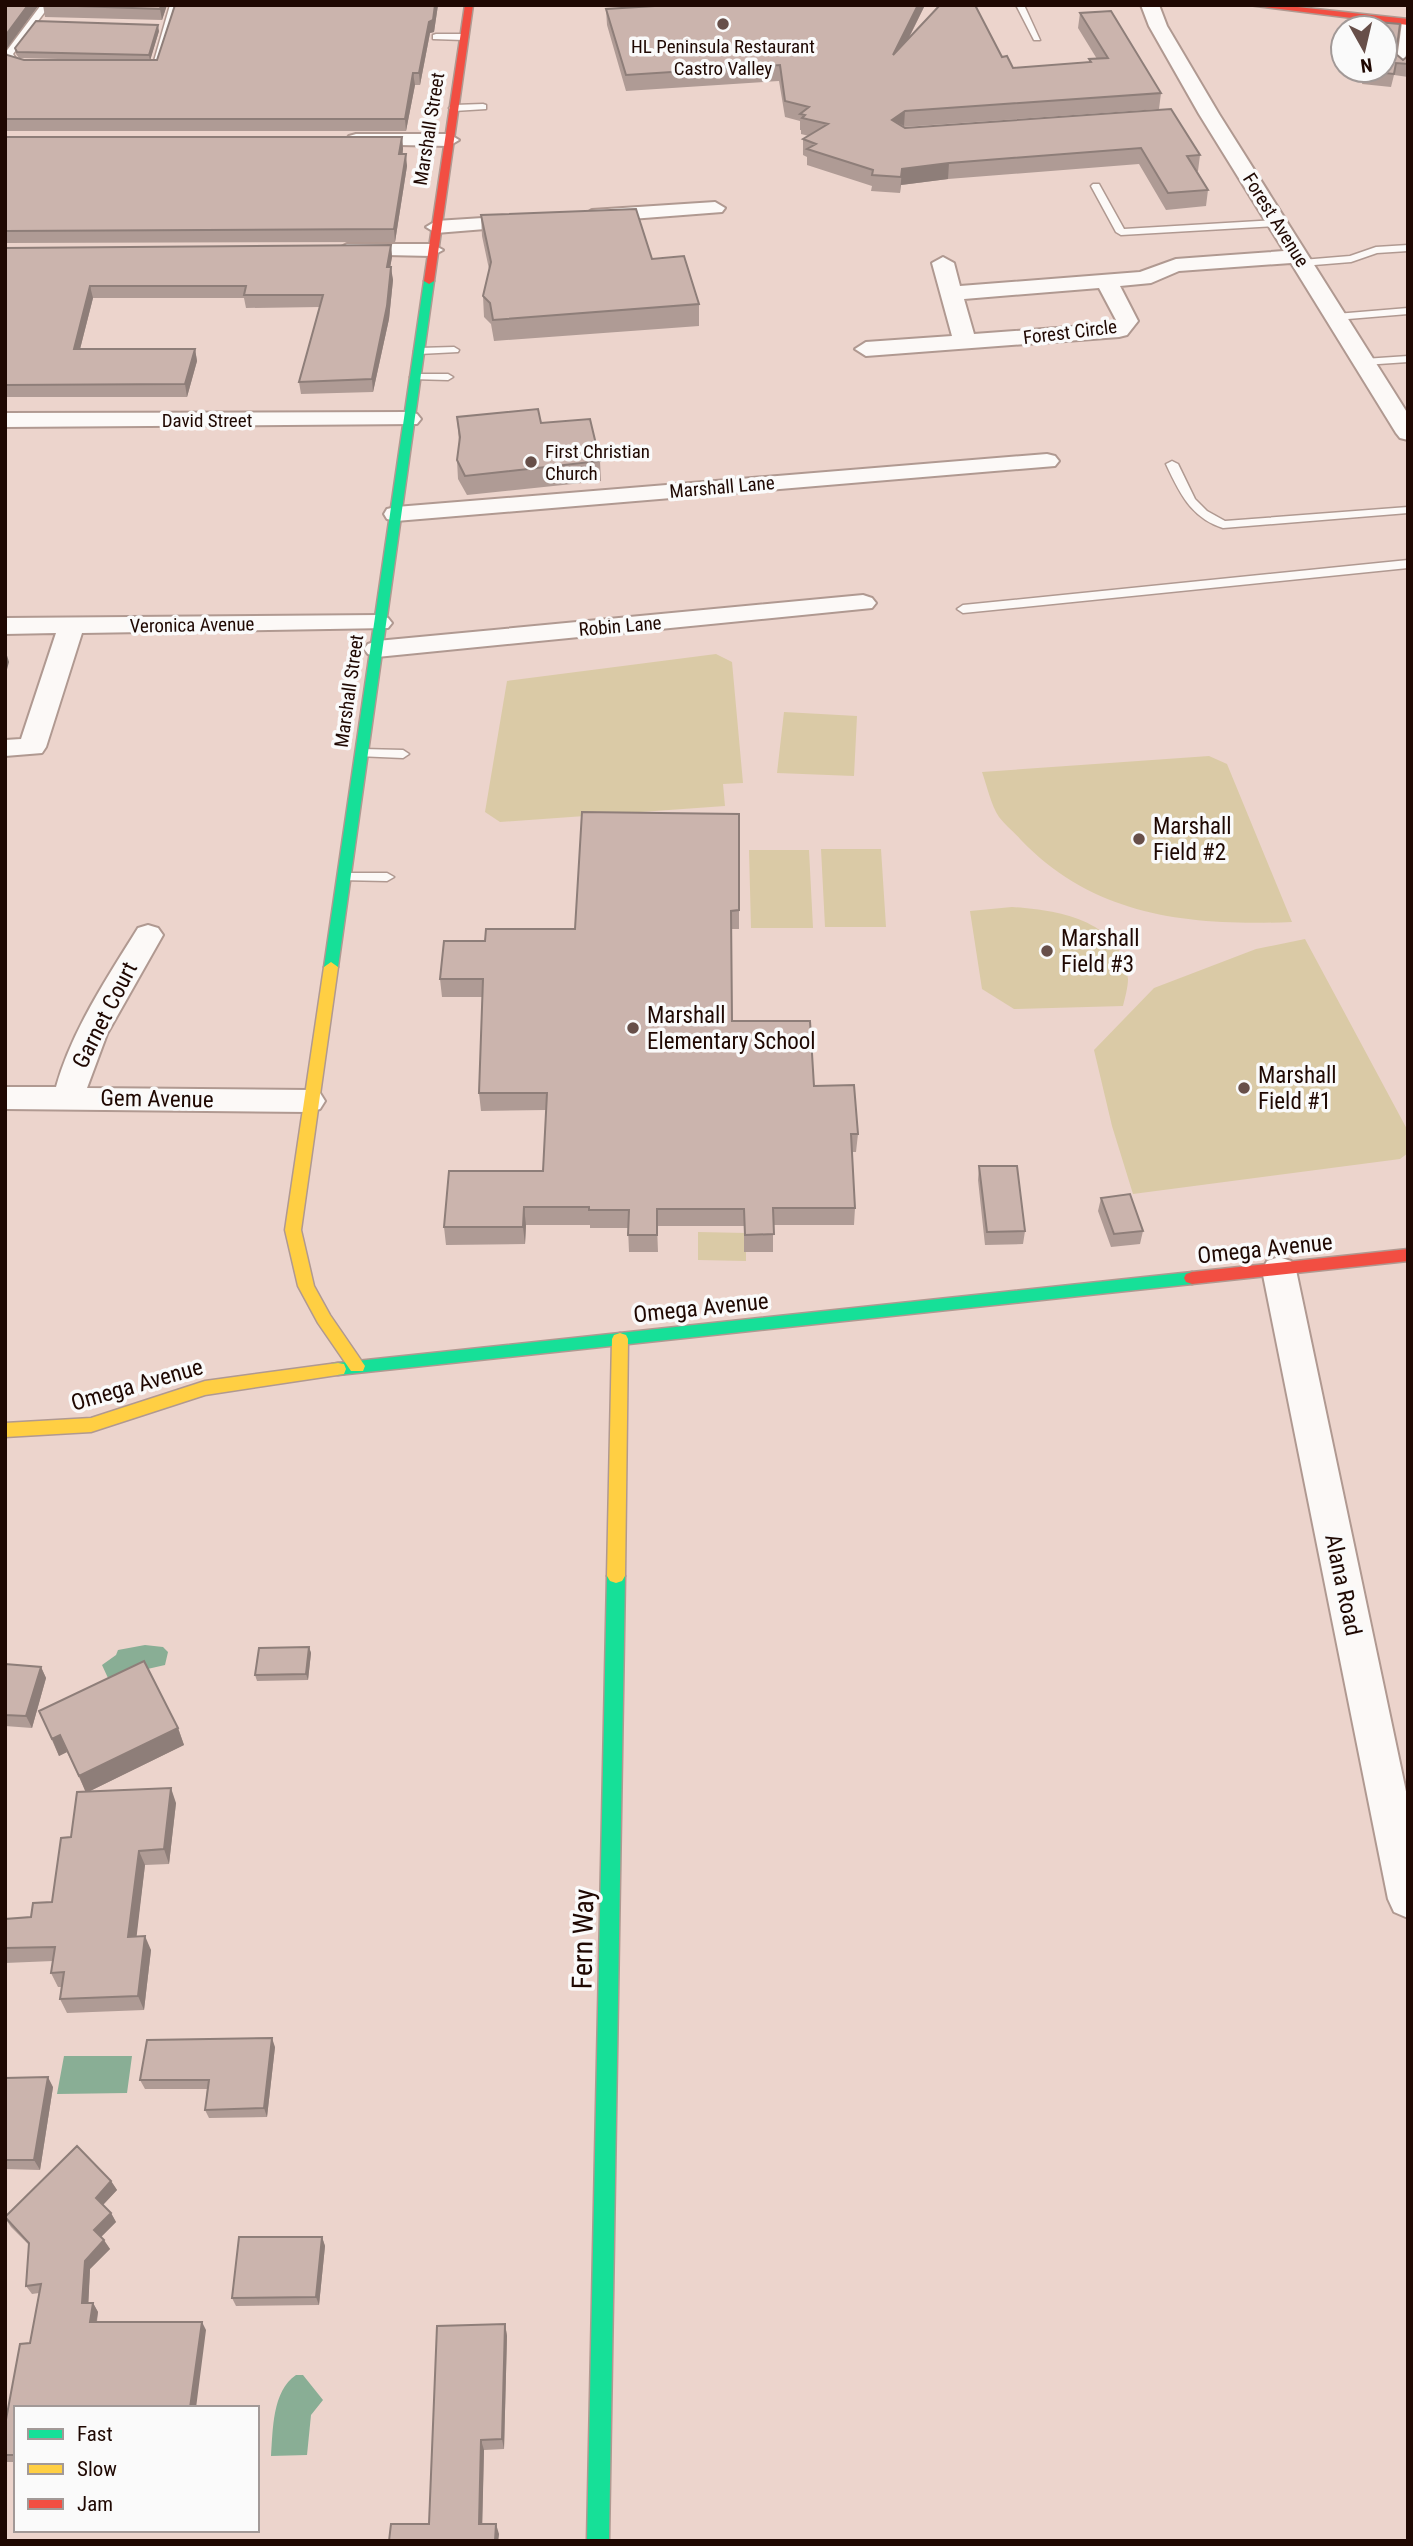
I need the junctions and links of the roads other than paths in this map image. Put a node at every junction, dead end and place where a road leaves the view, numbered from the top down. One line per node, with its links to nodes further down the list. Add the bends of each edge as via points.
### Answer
1 (46, 5): 10 (lane)
2 (174, 5): 13 (lane)
3 (469, 5): 15 (street, Marshall Street)
4 (1020, 5): 16 (lane)
5 (1150, 5): 22 (street, Forest Avenue)
6 (1253, 5): 9 (street)
7 (1341, 5): 9 (street)
8 (1398, 5): 9 (street)
9 (1407, 19): 19 (lane)
10 (34, 21): 11 (lane); 17 (lane, via 9,54 13,62)
11 (48, 22)
12 (154, 26): 13 (lane)
13 (167, 26): 18 (lane, via 156,67)
14 (436, 37): 15 (lane)
15 (464, 37): 21 (street, Marshall Street)
16 (1037, 38)
17 (39, 66)
18 (143, 67)
19 (1399, 67)
20 (483, 107): 21 (lane)
21 (454, 108): 25 (street, Marshall Street)
22 (1209, 114): 23 (street); 28 (street, Forest Avenue)
23 (1185, 116)
24 (333, 140): 25 (street)
25 (449, 140): 29 (street, Marshall Street)
26 (1096, 186): 28 (lane, via 1121,232)
27 (715, 208): 29 (street)
28 (1278, 223): 33 (street, Forest Avenue)
29 (436, 227): 31 (street, Marshall Street)
30 (1408, 248): 33 (lane, via 1376,250 1351,259)
31 (432, 250): 32 (street); 42 (street, Marshall Street)
32 (326, 251)
33 (1300, 259): 35 (street, via 1176,265 1143,278); 38 (street, Forest Avenue)
34 (943, 263): 36 (street)
35 (1106, 281): 36 (street); 39 (street, Forest Circle, via 1127,321 1122,328)
36 (952, 293): 39 (street)
37 (1408, 311): 38 (lane)
38 (1336, 317): 44 (street, Forest Avenue)
39 (965, 342): 40 (street, Forest Circle)
40 (866, 349)
41 (454, 350): 42 (lane)
42 (419, 351): 45 (street, Marshall Street)
43 (1408, 359): 44 (lane)
44 (1364, 362): 49 (street, Forest Avenue)
45 (415, 377): 46 (lane); 47 (street, Marshall Street)
46 (448, 377)
47 (409, 419): 48 (street, David Street); 53 (street, Marshall Street)
48 (5, 420)
49 (1406, 427)
50 (1047, 461): 53 (street, Marshall Lane)
51 (1172, 464): 52 (lane, via 1195,509 1223,525)
52 (1408, 510)
53 (397, 514): 57 (street, Marshall Street)
54 (1408, 564): 56 (lane)
55 (863, 603): 60 (street, Robin Lane)
56 (963, 609)
57 (379, 623): 59 (street, Veronica Avenue); 60 (street, Marshall Street)
58 (5, 626): 59 (street, Veronica Avenue)
59 (71, 626): 61 (street, via 32,747)
60 (377, 649): 62 (street, Marshall Street)
61 (5, 748)
62 (362, 753): 63 (lane); 64 (street, Marshall Street)
63 (402, 754)
64 (345, 877): 65 (lane); 69 (street, Marshall Street)
65 (387, 877)
66 (148, 935): 68 (street, Garnet Court, via 90,1037 75,1069)
67 (5, 1098): 68 (street, Gem Avenue)
68 (69, 1098): 69 (street, Gem Avenue)
69 (309, 1101): 73 (street, Marshall Street, via 293,1245 323,1320)
70 (1408, 1255): 71 (street, Omega Avenue)
71 (1279, 1270): 72 (street, Omega Avenue); 75 (street, Alana Road)
72 (620, 1339): 73 (street, Omega Avenue); 76 (street, Fern Way)
73 (357, 1366): 74 (street, Omega Avenue, via 205,1388 91,1425)
74 (5, 1430)
75 (1408, 1899)
76 (598, 2541)

